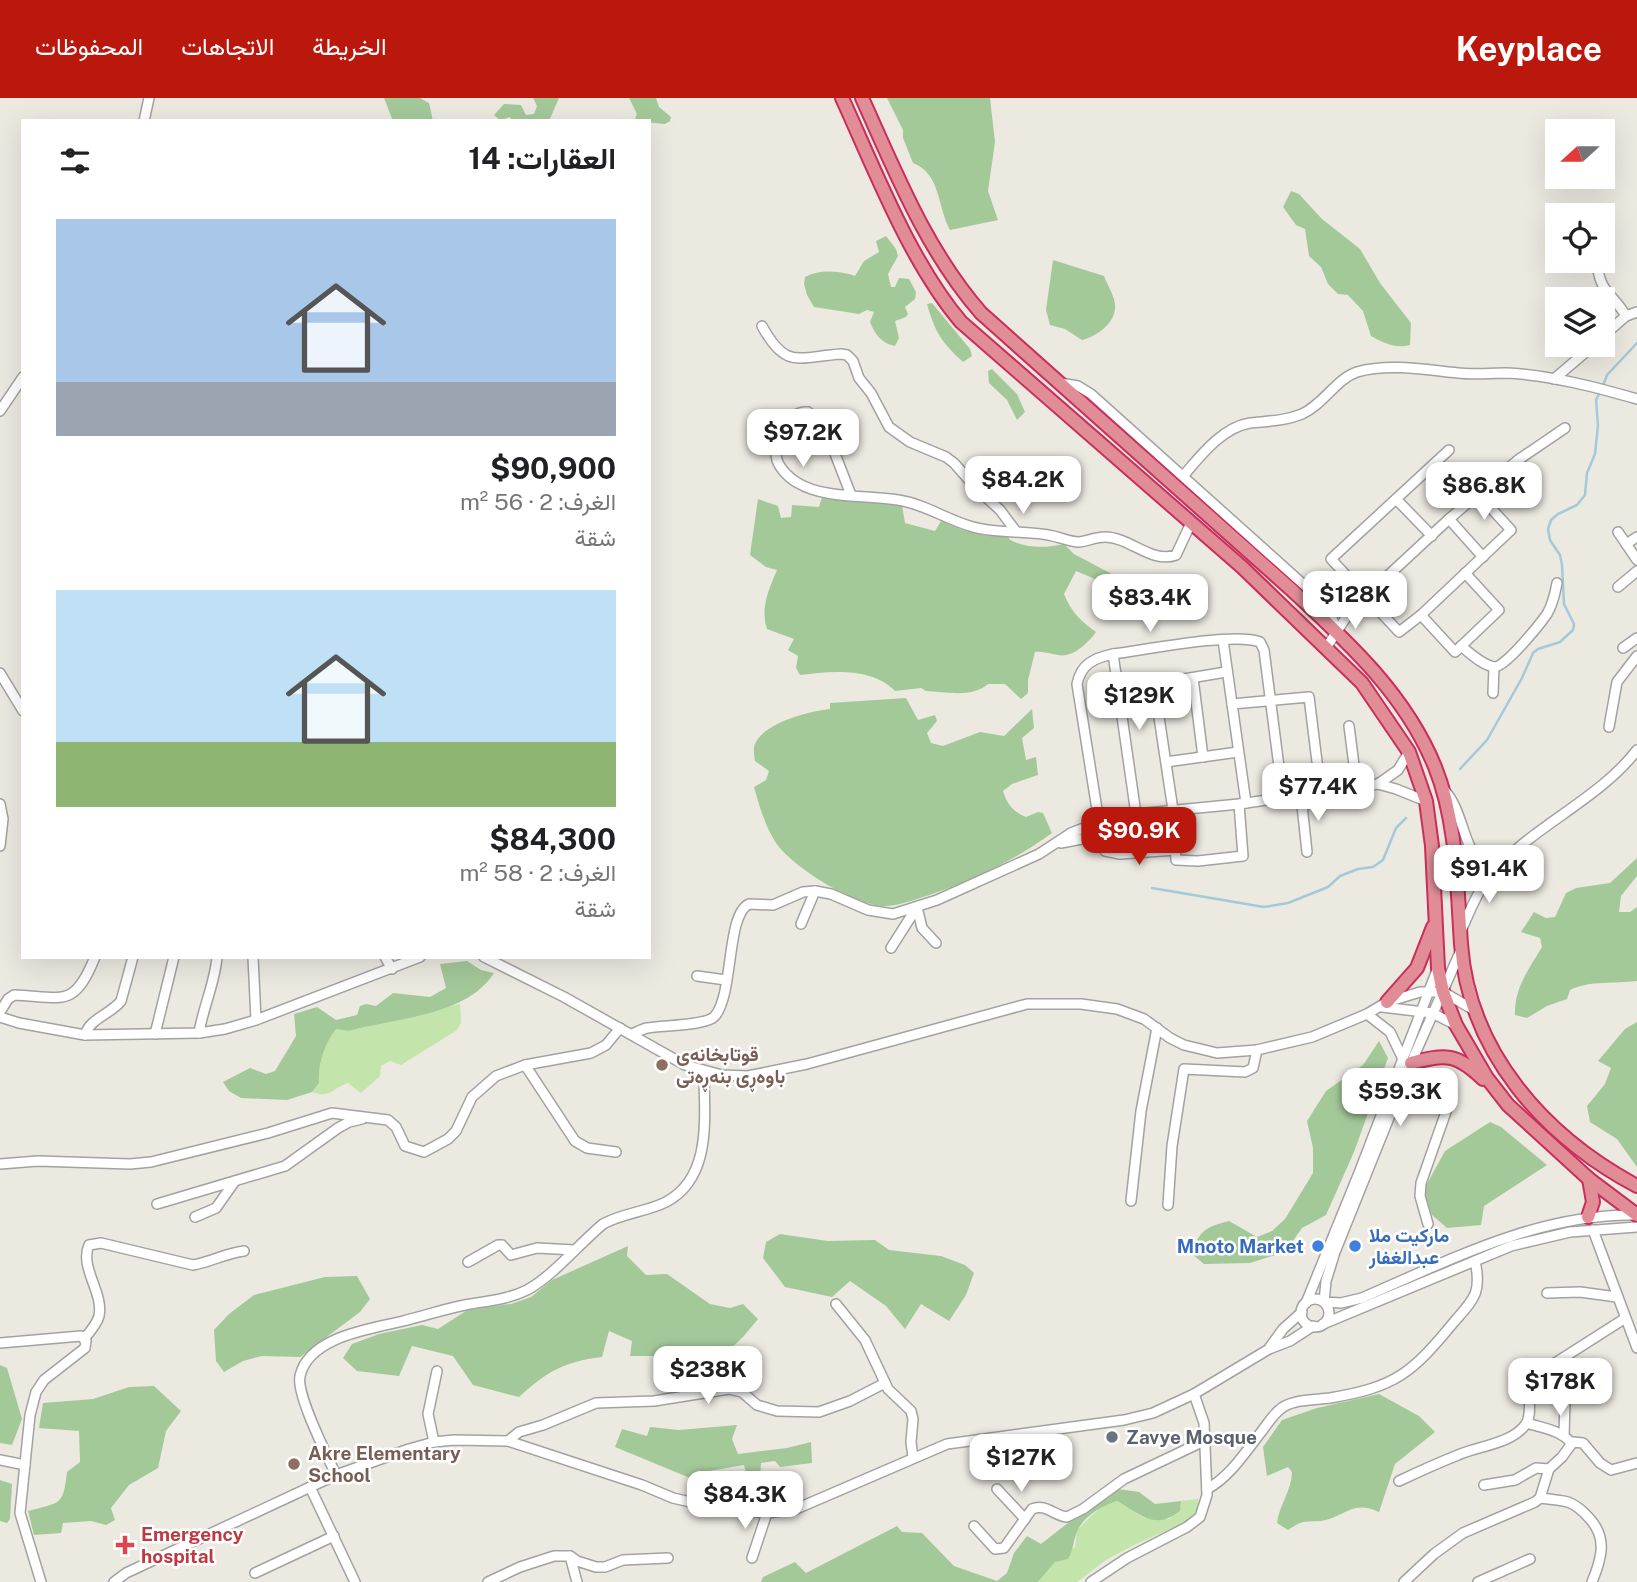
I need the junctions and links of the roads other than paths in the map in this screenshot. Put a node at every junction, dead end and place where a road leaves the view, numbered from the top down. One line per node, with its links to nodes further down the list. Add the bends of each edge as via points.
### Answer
1 (149, 98): 4 (street)
2 (842, 98): 23 (highway, via 891,205 944,302 1018,374)
3 (862, 98): 13 (highway, via 924,234 945,268 981,313)
4 (144, 119)
5 (1598, 273): 7 (street, via 1603,289)
6 (1637, 312): 7 (street)
7 (1626, 316): 9 (street)
8 (762, 326): 24 (street, via 777,350 788,357 847,355 888,427 954,463)
9 (1615, 326)
10 (1580, 357): 11 (street)
11 (1553, 379): 14 (street); 18 (street, via 1433,369 1354,373 1303,414 1235,427)
12 (21, 380): 15 (street)
13 (1060, 383): 18 (street, via 1091,394); 37 (highway)
14 (1637, 398)
15 (0, 411)
16 (1565, 428): 19 (street)
17 (1450, 450): 21 (street)
18 (1184, 475): 37 (street, via 1322,601)
19 (1478, 494): 22 (street); 29 (street, via 1511,530)
20 (851, 495): 20 (street, via 827,433 808,412 793,416 785,424 777,448 784,471 808,488); 24 (street, via 920,505 976,528)
21 (1396, 499): 26 (street); 35 (street, via 1331,559)
22 (1449, 519): 26 (street); 29 (street)
23 (1191, 523): 24 (street, via 1171,557 1111,537 1076,542); 41 (highway)
24 (1015, 530)
25 (1618, 532): 28 (street)
26 (1432, 536): 35 (street)
27 (1637, 537): 28 (street)
28 (1626, 544): 30 (street)
29 (1483, 557): 32 (street)
30 (1637, 560)
31 (1637, 571): 34 (street)
32 (1465, 573): 36 (street); 40 (street, via 1499,610)
33 (1557, 583): 45 (street, via 1546,614 1506,663)
34 (1618, 587)
35 (1366, 597): 36 (street, via 1399,632); 37 (street)
36 (1421, 615): 40 (street, via 1455,652)
37 (1337, 632): 41 (street); 62 (highway, via 1388,687 1416,729)
38 (1637, 638): 42 (street)
39 (1223, 640): 43 (street); 46 (street); 50 (street, via 1260,642)
40 (1461, 646): 45 (street)
41 (1326, 648): 57 (highway, via 1362,683)
42 (1623, 648)
43 (1113, 654): 70 (street); 72 (street, via 1083,668 1077,684)
44 (1637, 656): 54 (street, via 1618,682)
45 (1494, 667): 49 (street)
46 (1226, 672): 48 (street); 51 (street)
47 (0, 673): 52 (street)
48 (1193, 678): 58 (street); 59 (street, via 1154,684)
49 (1493, 693)
50 (1269, 700): 51 (street); 63 (street, via 1309,697); 65 (street)
51 (1232, 704): 56 (street)
52 (21, 708)
53 (1349, 726): 61 (street)
54 (1609, 727)
55 (1637, 750): 78 (street)
56 (1238, 752): 58 (street); 68 (street)
57 (1409, 752): 60 (street, via 1398,770); 66 (highway)
58 (1203, 757): 59 (street)
59 (1166, 761): 69 (street)
60 (1378, 785): 61 (street); 66 (street)
61 (1357, 788): 63 (street)
62 (1442, 788): 78 (street, via 1456,806 1474,855); 83 (highway, via 1452,839)
63 (1321, 794): 64 (street)
64 (1301, 796): 65 (street); 77 (street)
65 (1283, 798): 68 (street)
66 (1426, 801): 81 (highway)
67 (0, 804): 75 (street)
68 (1243, 804): 69 (street); 76 (street, via 1243,856 1176,860)
69 (1173, 810): 70 (street); 76 (street)
70 (1136, 814): 71 (street)
71 (1111, 819): 72 (street); 73 (street)
72 (1099, 822): 74 (street)
73 (1107, 838): 74 (street); 76 (street, via 1105,851 1112,853)
74 (1057, 844): 80 (street)
75 (0, 846)
76 (1176, 850)
77 (1307, 852)
78 (1500, 865): 83 (street, via 1479,891)
79 (815, 891): 80 (street, via 884,913); 82 (street); 97 (street, via 773,905 744,906)
80 (917, 907): 84 (street, via 922,928); 85 (street)
81 (1436, 916): 98 (highway); 99 (highway, via 1417,968)
82 (801, 924)
83 (1460, 933): 86 (highway)
84 (936, 943)
85 (891, 948)
86 (1461, 950): 98 (street); 101 (highway)
87 (94, 959): 103 (street, via 85,981 70,996 14,995)
88 (132, 959): 112 (street, via 121,1001 92,1023)
89 (174, 959): 110 (street)
90 (217, 959): 109 (street)
91 (253, 959): 105 (street)
92 (386, 959): 95 (street)
93 (415, 959): 95 (street)
94 (488, 959): 107 (street)
95 (392, 969): 105 (street)
96 (697, 976): 97 (street)
97 (726, 980): 111 (street, via 713,1018 644,1028)
98 (1436, 992): 99 (street, via 1408,994); 100 (street); 101 (street); 102 (street); 106 (highway)
99 (1384, 1004): 100 (street); 104 (street)
100 (1422, 1011): 102 (street); 114 (street)
101 (1476, 1011): 124 (highway, via 1506,1074 1531,1105 1571,1142)
102 (1432, 1013): 106 (street); 114 (street)
103 (0, 1014): 112 (street, via 19,1023)
104 (1367, 1014): 113 (street, via 1312,1037); 114 (street, via 1390,1032)
105 (256, 1020): 109 (street)
106 (1456, 1025): 118 (highway)
107 (620, 1028): 111 (street); 115 (street, via 606,1045 591,1053)
108 (1157, 1028): 113 (street, via 1200,1050); 116 (street, via 1117,1009 1027,1004 771,1072 748,1076); 125 (street)
109 (199, 1033): 110 (street)
110 (155, 1034): 112 (street)
111 (632, 1034): 116 (street)
112 (85, 1035)
113 (1257, 1050): 127 (street, via 1253,1068 1245,1072 1184,1069)
114 (1407, 1060): 117 (street); 118 (highway, via 1457,1058); 142 (street)
115 (525, 1065): 119 (street, via 507,1070 484,1086 472,1097 456,1131 424,1152 405,1146 392,1123); 120 (street, via 575,1141 587,1148)
116 (704, 1072): 134 (street, via 702,1146 698,1167 687,1183 667,1201 603,1224)
117 (1404, 1080): 131 (street, via 1440,1094 1446,1101 1420,1196); 140 (street, via 1335,1252)
118 (1495, 1090): 122 (highway)
119 (367, 1118): 121 (street, via 332,1113 141,1163); 123 (street, via 348,1122 285,1166)
120 (616, 1152)
121 (0, 1164)
122 (1589, 1179): 128 (highway); 130 (highway, via 1594,1202)
123 (235, 1181): 126 (street); 129 (street, via 216,1208)
124 (1637, 1186)
125 (1131, 1200)
126 (157, 1204)
127 (1168, 1205)
128 (1637, 1215): 130 (street)
129 (195, 1217)
130 (1588, 1217): 140 (street, via 1512,1234 1362,1298)
131 (1428, 1224)
132 (1637, 1227): 133 (street)
133 (1593, 1230): 136 (street, via 1526,1241); 139 (street)
134 (574, 1250): 137 (street, via 537,1248 511,1255 498,1245); 164 (street, via 528,1289 503,1299 365,1328 321,1348 308,1360 299,1377 302,1398)
135 (244, 1251): 146 (street, via 193,1265 102,1243 89,1245 99,1316)
136 (1475, 1261): 144 (street); 169 (street, via 1476,1292 1407,1373 1360,1393 1286,1405 1217,1484)
137 (468, 1262)
138 (1547, 1293): 139 (street)
139 (1617, 1297): 143 (street)
140 (1324, 1302): 142 (street, via 1313,1299); 144 (street, via 1329,1313)
141 (836, 1304): 151 (street, via 865,1340)
142 (1304, 1307): 145 (street, via 1303,1320); 149 (street)
143 (1624, 1319): 148 (street); 154 (street, via 1544,1370 1530,1392)
144 (1323, 1324): 145 (street)
145 (1313, 1326): 149 (street)
146 (84, 1339): 147 (street); 162 (street, via 85,1348 44,1380 36,1392)
147 (0, 1343)
148 (1637, 1348)
149 (1269, 1349): 152 (street)
150 (437, 1371): 158 (street, via 428,1414)
151 (885, 1383): 156 (street, via 820,1412 777,1411 729,1389 654,1401 596,1403 519,1432); 159 (street, via 911,1411)
152 (1194, 1394): 157 (street, via 1204,1423); 159 (street, via 1153,1413 1124,1420 965,1440)
153 (1565, 1401): 155 (street)
154 (1527, 1423): 155 (street); 165 (street, via 1505,1439)
155 (1567, 1440): 161 (street, via 1583,1443 1611,1470); 163 (street, via 1562,1457)
156 (508, 1441): 158 (street); 171 (street, via 673,1499)
157 (1204, 1441): 169 (street); 172 (street, via 1124,1479 1067,1517 1041,1506)
158 (434, 1442): 164 (street)
159 (913, 1457): 171 (street, via 812,1504)
160 (0, 1460): 162 (street)
161 (1637, 1463)
162 (25, 1465): 180 (street, via 20,1513)
163 (1549, 1469): 166 (street, via 1536,1468 1515,1480); 170 (street)
164 (336, 1475): 167 (street)
165 (1399, 1481)
166 (1484, 1485)
167 (310, 1487): 174 (street); 181 (street)
168 (997, 1489): 172 (street)
169 (1207, 1489): 185 (street, via 1200,1517)
170 (1539, 1498): 186 (street, via 1451,1540); 188 (street, via 1575,1506 1596,1525 1602,1546)
171 (766, 1513): 177 (street)
172 (1025, 1519): 173 (street, via 1008,1544 998,1550)
173 (974, 1526)
174 (334, 1536): 179 (street); 182 (street)
175 (570, 1556): 176 (street, via 590,1566 605,1567 623,1560); 183 (street, via 532,1562); 184 (street)
176 (668, 1558)
177 (752, 1558)
178 (1530, 1559): 187 (street)
179 (255, 1573)
180 (41, 1582)
181 (114, 1582)
182 (355, 1582)
183 (488, 1582)
184 (577, 1582)
185 (1091, 1582)
186 (1404, 1582)
187 (1478, 1582)
188 (1591, 1582)

